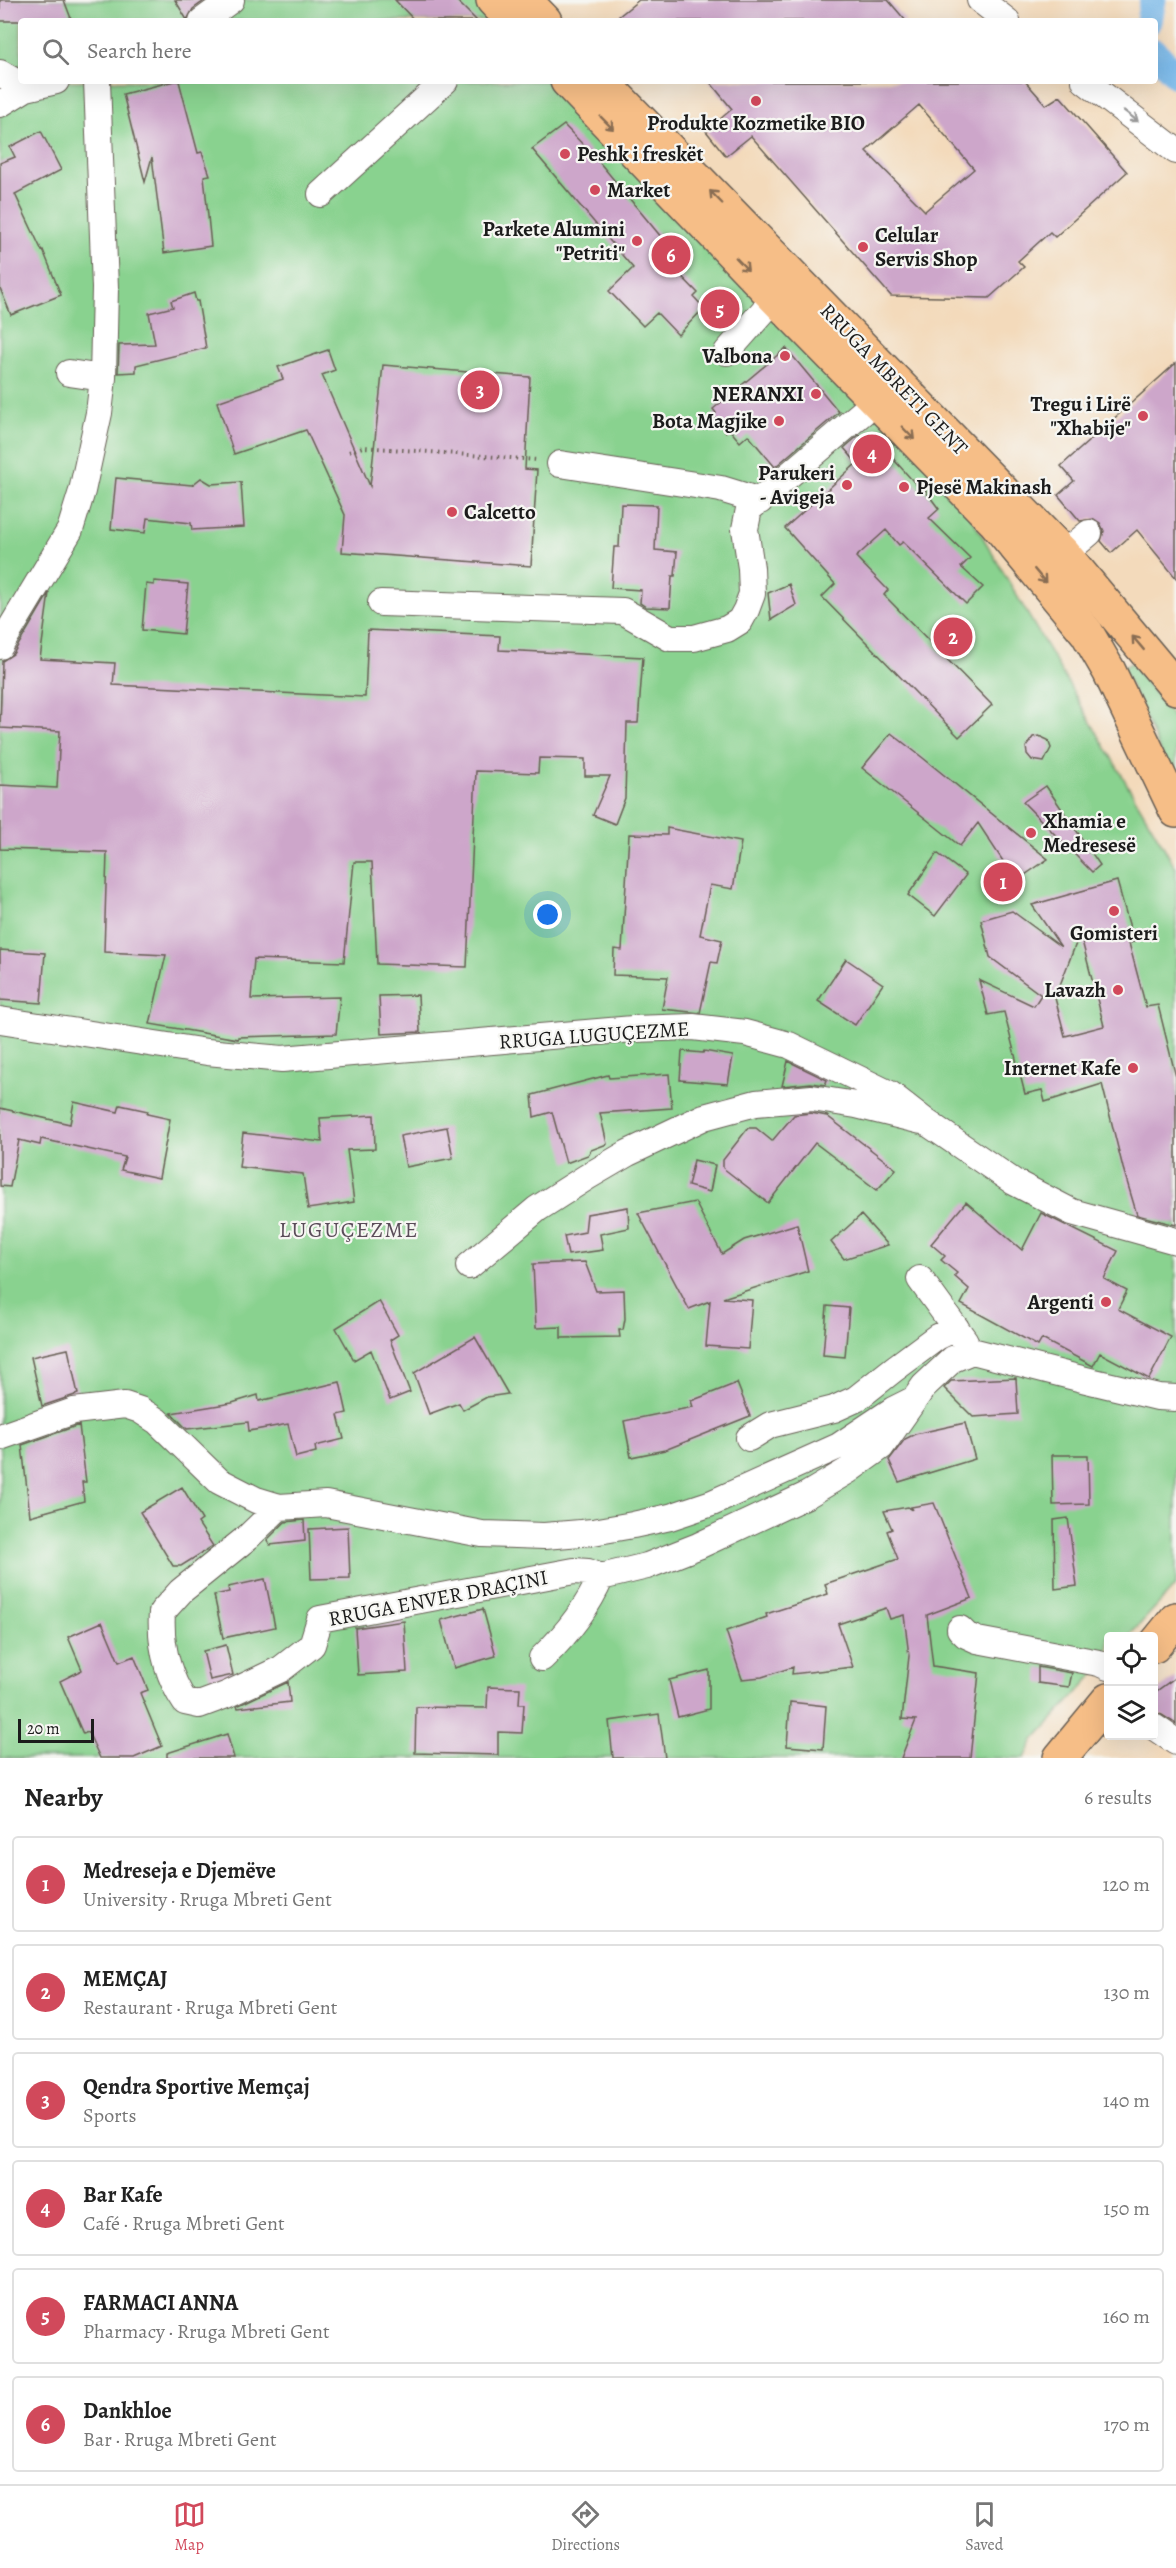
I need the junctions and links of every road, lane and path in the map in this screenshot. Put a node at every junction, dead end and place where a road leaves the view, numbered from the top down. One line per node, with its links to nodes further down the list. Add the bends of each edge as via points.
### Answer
1 (231, 0): 5 (street)
2 (493, 0): 6 (main road)
3 (525, 0): 7 (main road)
4 (980, 0): 8 (street)
5 (206, 18)
6 (510, 18)
7 (542, 18)
8 (1003, 18)
9 (0, 73): 10 (street)
10 (18, 83)
11 (19, 84): 18 (street)
12 (43, 84): 18 (street)
13 (97, 84): 25 (street, via 105,288)
14 (443, 84): 21 (street)
15 (570, 84): 22 (main road, RRUGA MBRETI GENT, one-way to 22)
16 (605, 84): 31 (main road, RRUGA MBRETI GENT, one-way to 16)
17 (1089, 84): 20 (street, one-way to 20)
18 (26, 88): 19 (street)
19 (0, 104)
20 (1176, 151)
21 (321, 194)
22 (775, 298): 23 (street); 26 (main road, RRUGA MBRETI GENT)
23 (727, 352)
24 (69, 373): 25 (street)
25 (103, 378): 33 (street, via 99,413 70,530)
26 (876, 401): 29 (street, RRUGA MBRETI GENT); 35 (main road, RRUGA MBRETI GENT, one-way to 35, via 995,522 1087,633)
27 (350, 452): 28 (path, via 363,447)
28 (560, 464): 29 (street, via 721,489)
29 (760, 501): 32 (street, RRUGA MBRETI GENT, via 749,509 745,529 752,594 746,610 740,621 727,629 694,638 670,638 623,611)
30 (1089, 533): 31 (street)
31 (1064, 554): 34 (main road, RRUGA MBRETI GENT, one-way to 31)
32 (381, 603)
33 (0, 646)
34 (1176, 688)
35 (1176, 812)
36 (0, 1020): 37 (street, RRUGA LUGUÇEZME, via 207,1052 282,1059 693,1027 789,1045 890,1094)
37 (926, 1122): 38 (street, RRUGA LUGUÇEZME, via 1014,1182 1072,1212); 39 (street, via 812,1098 756,1103 704,1117 587,1177 537,1209)
38 (1176, 1241)
39 (469, 1266)
40 (920, 1279): 41 (street)
41 (956, 1328): 42 (street); 46 (street, via 937,1337 856,1399 834,1409 770,1425)
42 (972, 1351): 43 (street, via 1096,1383); 44 (street, RRUGA ENVER DRAÇINI, via 942,1368)
43 (1176, 1398)
44 (916, 1399): 47 (street, RRUGA ENVER DRAÇINI, via 839,1446 749,1488 670,1517 592,1532 544,1536 482,1534 326,1504); 48 (street, RRUGA ENVER DRAÇINI, via 881,1446 807,1495 684,1552)
45 (0, 1437): 47 (street, RRUGA ENVER DRAÇINI, via 74,1411 125,1405 157,1421 219,1482)
46 (749, 1438)
47 (279, 1506): 48 (street, RRUGA ENVER DRAÇINI, via 162,1612 163,1651 185,1702 199,1705 281,1669 312,1645 320,1618 574,1571)
48 (601, 1577): 52 (street, via 571,1627)
49 (1176, 1619): 51 (main road)
50 (960, 1629): 53 (street, via 977,1640)
51 (1158, 1641)
52 (542, 1658)
53 (1104, 1665)
54 (1104, 1705): 57 (main road)
55 (1158, 1730): 56 (street)
56 (1176, 1742)
57 (1060, 1758)

